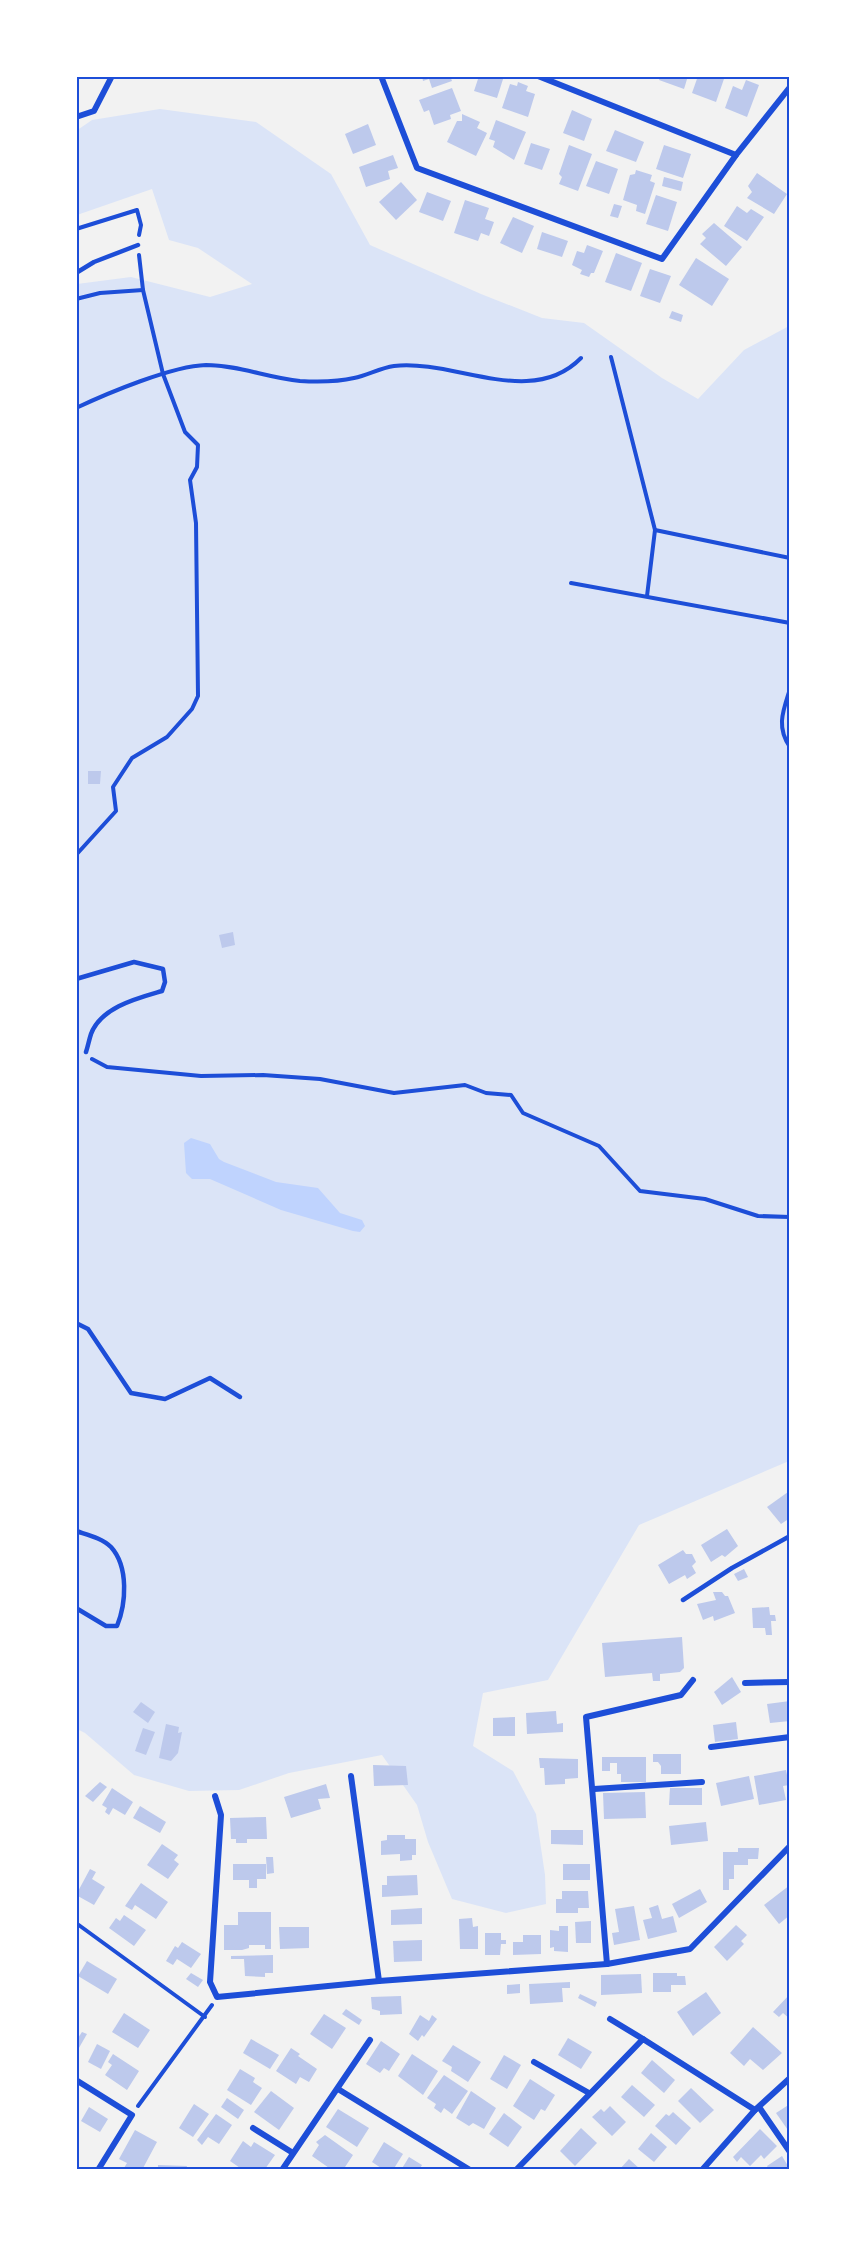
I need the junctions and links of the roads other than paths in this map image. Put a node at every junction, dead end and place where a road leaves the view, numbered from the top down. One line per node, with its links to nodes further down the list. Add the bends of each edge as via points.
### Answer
1 (112, 76): 5 (street, via 94,111)
2 (381, 76): 6 (street, via 417,168 662,259)
3 (538, 76): 6 (street)
4 (789, 87): 6 (street)
5 (76, 117)
6 (736, 155)
7 (138, 245): 8 (lane)
8 (76, 273)
9 (76, 979): 10 (lane, via 134,962 163,969 165,982 162,991 138,997 104,1016 91,1032)
10 (86, 1052)
11 (76, 1323): 12 (lane, via 88,1329 131,1393 165,1399 210,1378)
12 (240, 1397)
13 (76, 1531): 16 (lane, via 98,1538 112,1548 121,1568 124,1592 117,1626 106,1626)
14 (789, 1536): 15 (lane)
15 (683, 1600)
16 (76, 1608)
17 (693, 1680): 24 (street, via 681,1695 586,1717)
18 (789, 1682): 19 (street)
19 (745, 1683)
20 (789, 1737): 21 (street)
21 (711, 1747)
22 (351, 1776): 28 (street)
23 (702, 1782): 24 (street)
24 (594, 1789): 27 (street)
25 (215, 1796): 28 (street, via 221,1815 210,1982 218,1997)
26 (789, 1846): 27 (street, via 690,1949)
27 (607, 1964): 28 (street)
28 (379, 1981)
29 (610, 2019): 30 (street)
30 (644, 2039): 36 (street); 37 (street)
31 (370, 2040): 35 (street)
32 (534, 2062): 36 (street)
33 (789, 2078): 37 (street)
34 (76, 2080): 41 (street, via 132,2115)
35 (338, 2089): 40 (street); 43 (street)
36 (589, 2093): 44 (street)
37 (757, 2108): 39 (street); 45 (street)
38 (253, 2128): 40 (street)
39 (789, 2152)
40 (293, 2153): 42 (street)
41 (98, 2169)
42 (282, 2169)
43 (470, 2169)
44 (516, 2169)
45 (702, 2169)

